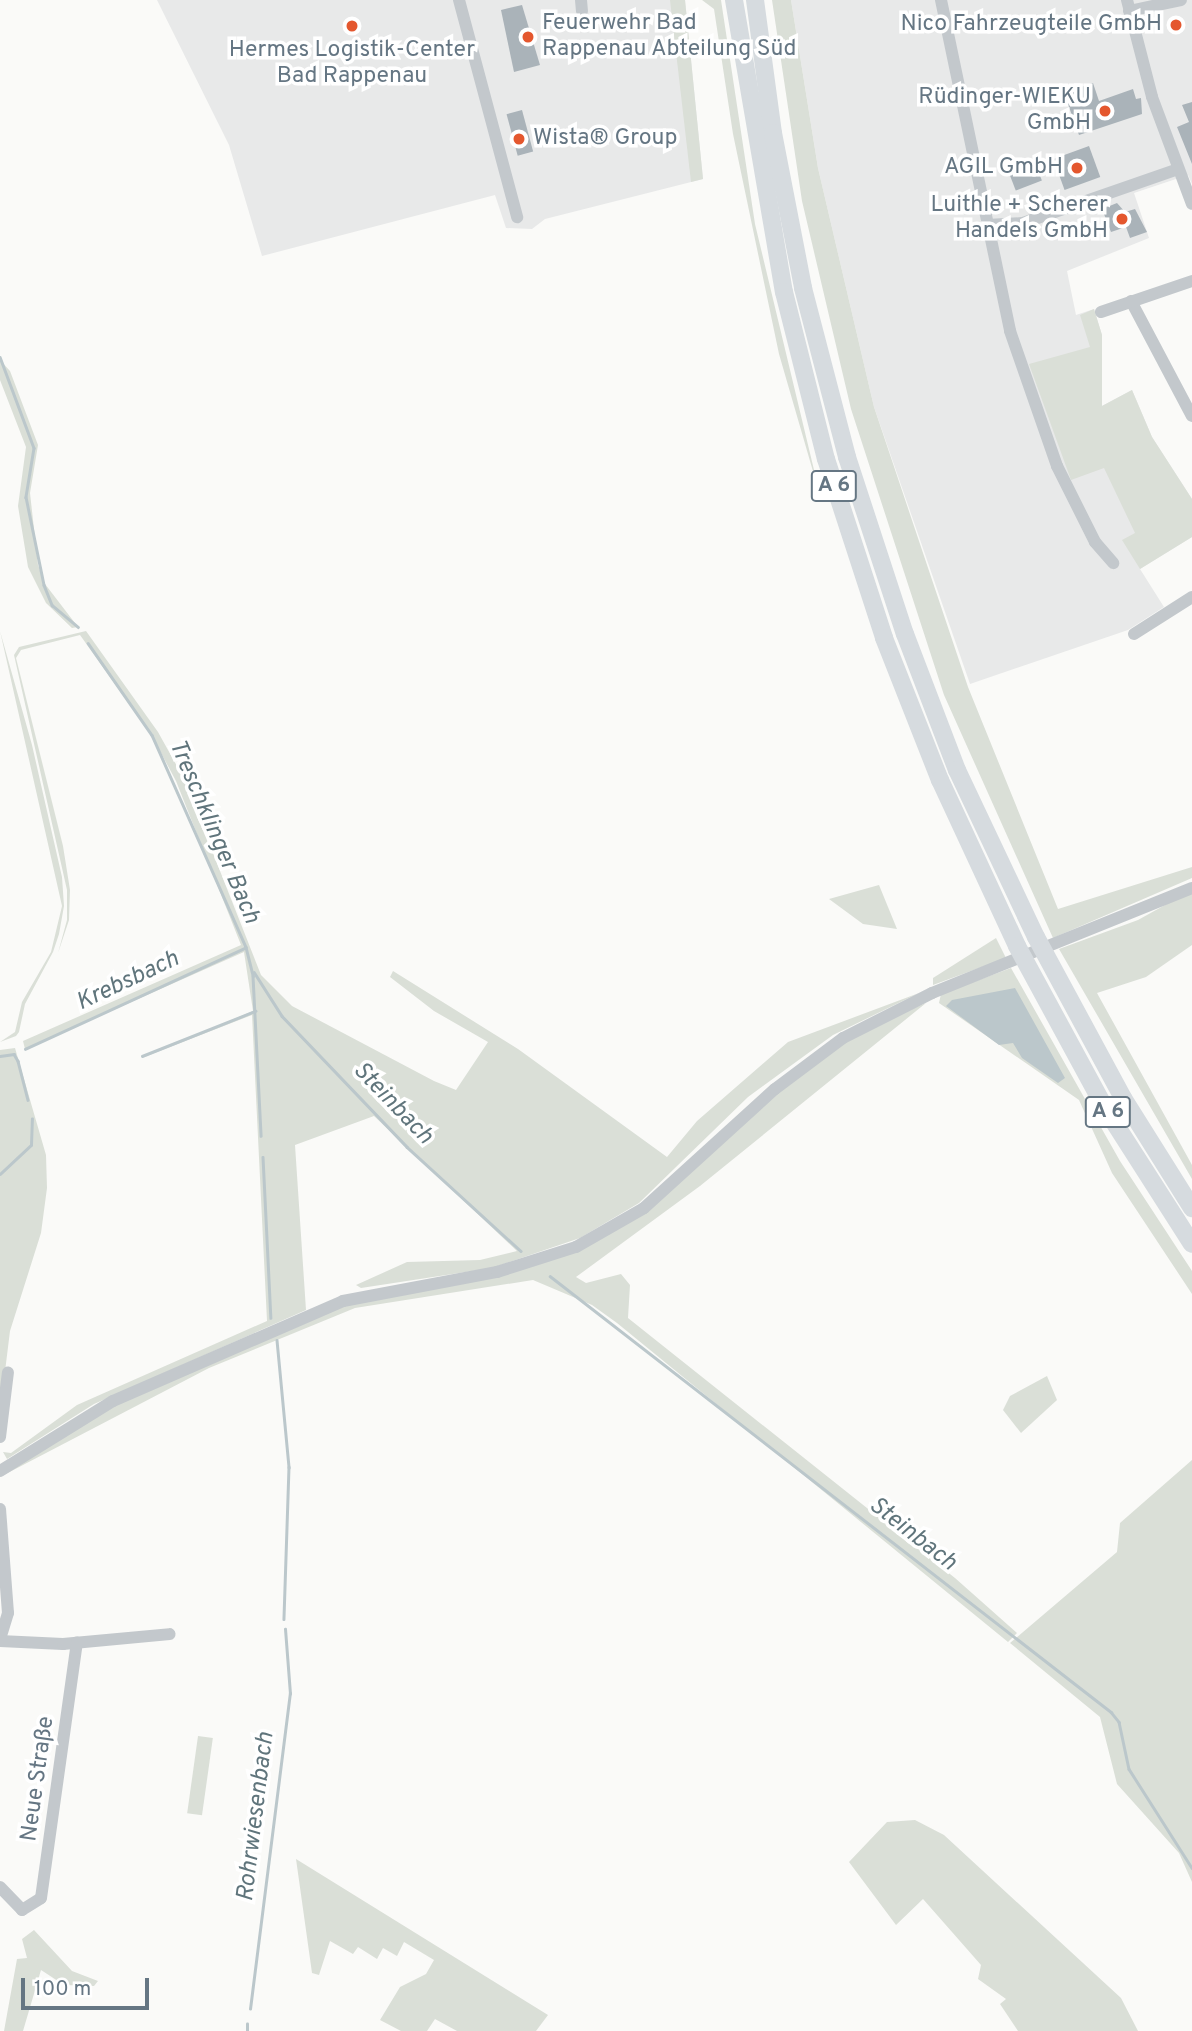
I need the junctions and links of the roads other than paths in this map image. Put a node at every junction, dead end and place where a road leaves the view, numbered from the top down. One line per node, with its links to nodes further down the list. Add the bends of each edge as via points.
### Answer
1 (459, 0): 9 (street)
2 (734, 0): 20 (highway, A 6, via 772,243 844,519 922,736 1032,976 1105,1108)
3 (755, 0): 19 (highway, A 6, via 792,238 847,457 927,694 1051,967)
4 (941, 0): 10 (street)
5 (1181, 0): 6 (street)
6 (1128, 6): 7 (street)
7 (1178, 169): 8 (street); 10 (street, via 1023,223)
8 (1192, 204)
9 (517, 217)
10 (987, 225): 15 (street, via 1010,331 1046,439 1095,542)
11 (1192, 281): 12 (street)
12 (1130, 301): 13 (street); 14 (street)
13 (1101, 312)
14 (1192, 416)
15 (1112, 563)
16 (1192, 597): 17 (street)
17 (1134, 634)
18 (1192, 888): 23 (street, via 932,993 843,1038 775,1089 644,1208 576,1247 507,1270 343,1301 113,1401)
19 (1192, 1208)
20 (1192, 1244)
21 (8, 1372): 22 (street)
22 (0, 1437)
23 (1, 1469)
24 (0, 1509): 26 (street, via 8,1613)
25 (170, 1634): 27 (street)
26 (0, 1640): 27 (street)
27 (77, 1643): 28 (street, Neue Straße, via 44,1889 36,1903 22,1910)
28 (0, 1887)

